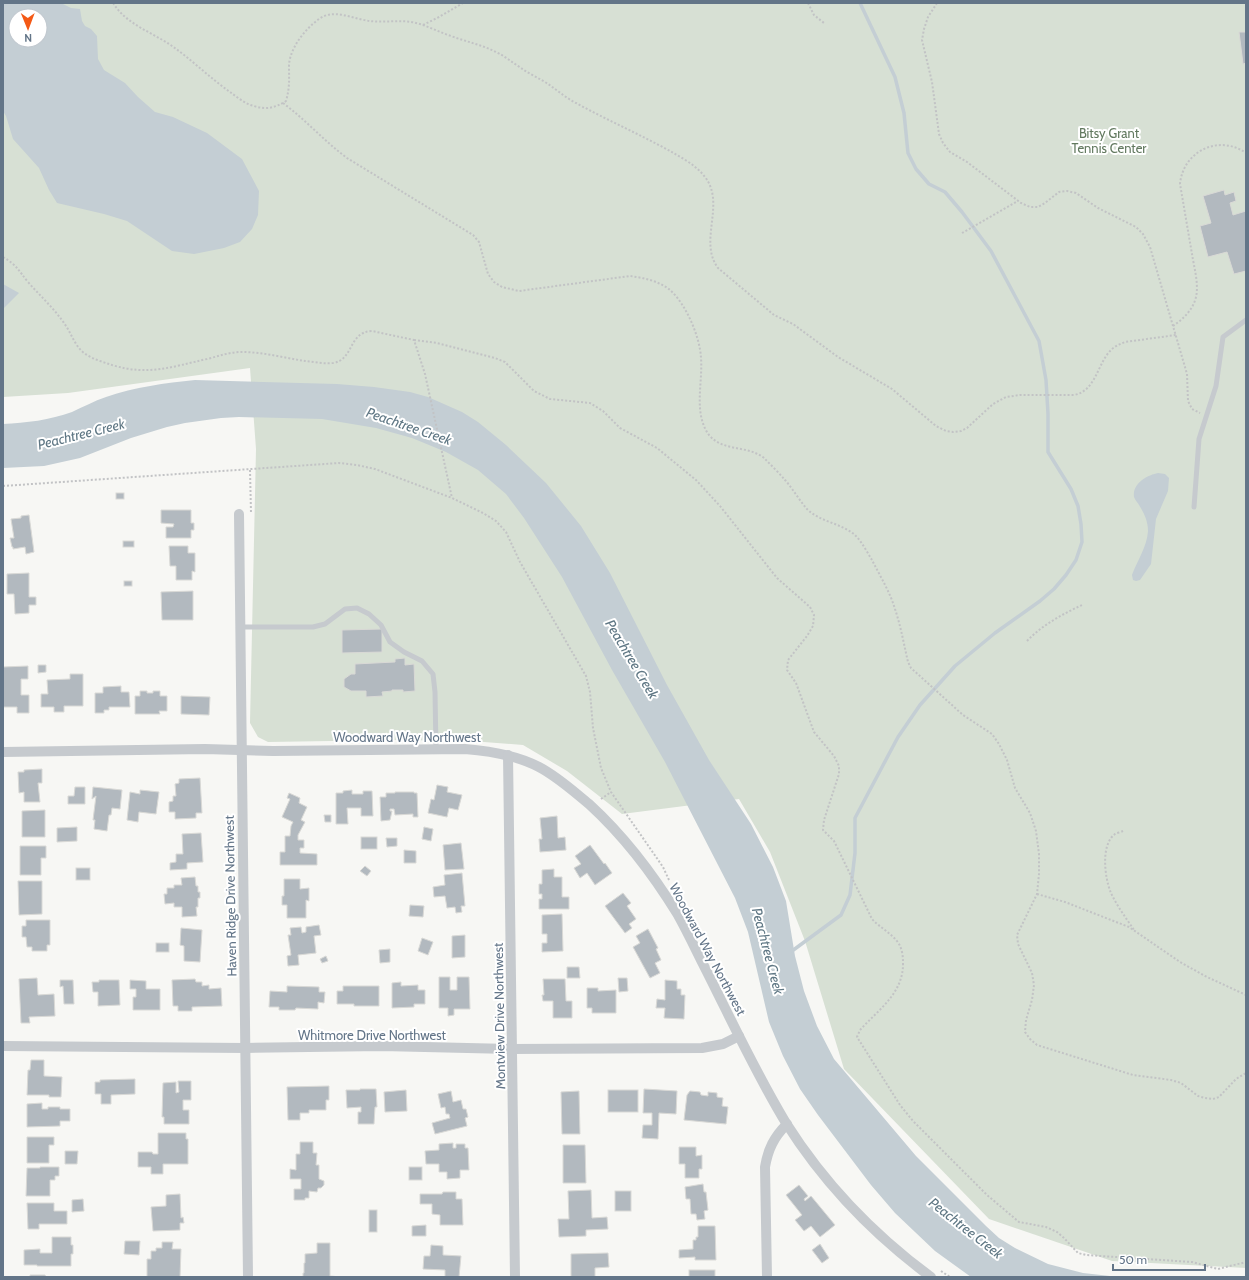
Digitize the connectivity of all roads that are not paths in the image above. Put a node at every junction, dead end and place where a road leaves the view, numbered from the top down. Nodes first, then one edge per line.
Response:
1 (1246, 320) edge
2 (1194, 507) dead end
3 (240, 514) road end
4 (240, 627) junction
5 (436, 749) junction
6 (242, 750) junction
7 (3, 752) edge
8 (508, 755) junction
9 (739, 1036) junction
10 (3, 1046) edge
11 (245, 1048) junction
12 (512, 1049) junction
13 (787, 1124) junction
14 (248, 1277) edge
15 (515, 1277) edge
16 (767, 1277) edge
17 (931, 1277) edge

1 - 2 lane
3 - 4 street, Haven Ridge Drive Northwest
4 - 5 lane
4 - 6 street, Haven Ridge Drive Northwest
5 - 6 street, Woodward Way Northwest
5 - 8 street, Woodward Way Northwest
6 - 7 street, Woodward Way Northwest
6 - 11 street, Haven Ridge Drive Northwest
8 - 9 street, Woodward Way Northwest
8 - 12 street, Montview Drive Northwest
9 - 12 street, Whitmore Drive Northwest
9 - 13 street, Woodward Way Northwest
10 - 11 street, Whitmore Drive Northwest
11 - 12 street, Whitmore Drive Northwest
11 - 14 street, Haven Ridge Drive Northwest
12 - 15 street, Montview Drive Northwest
13 - 16 street
13 - 17 street, Woodward Way Northwest

